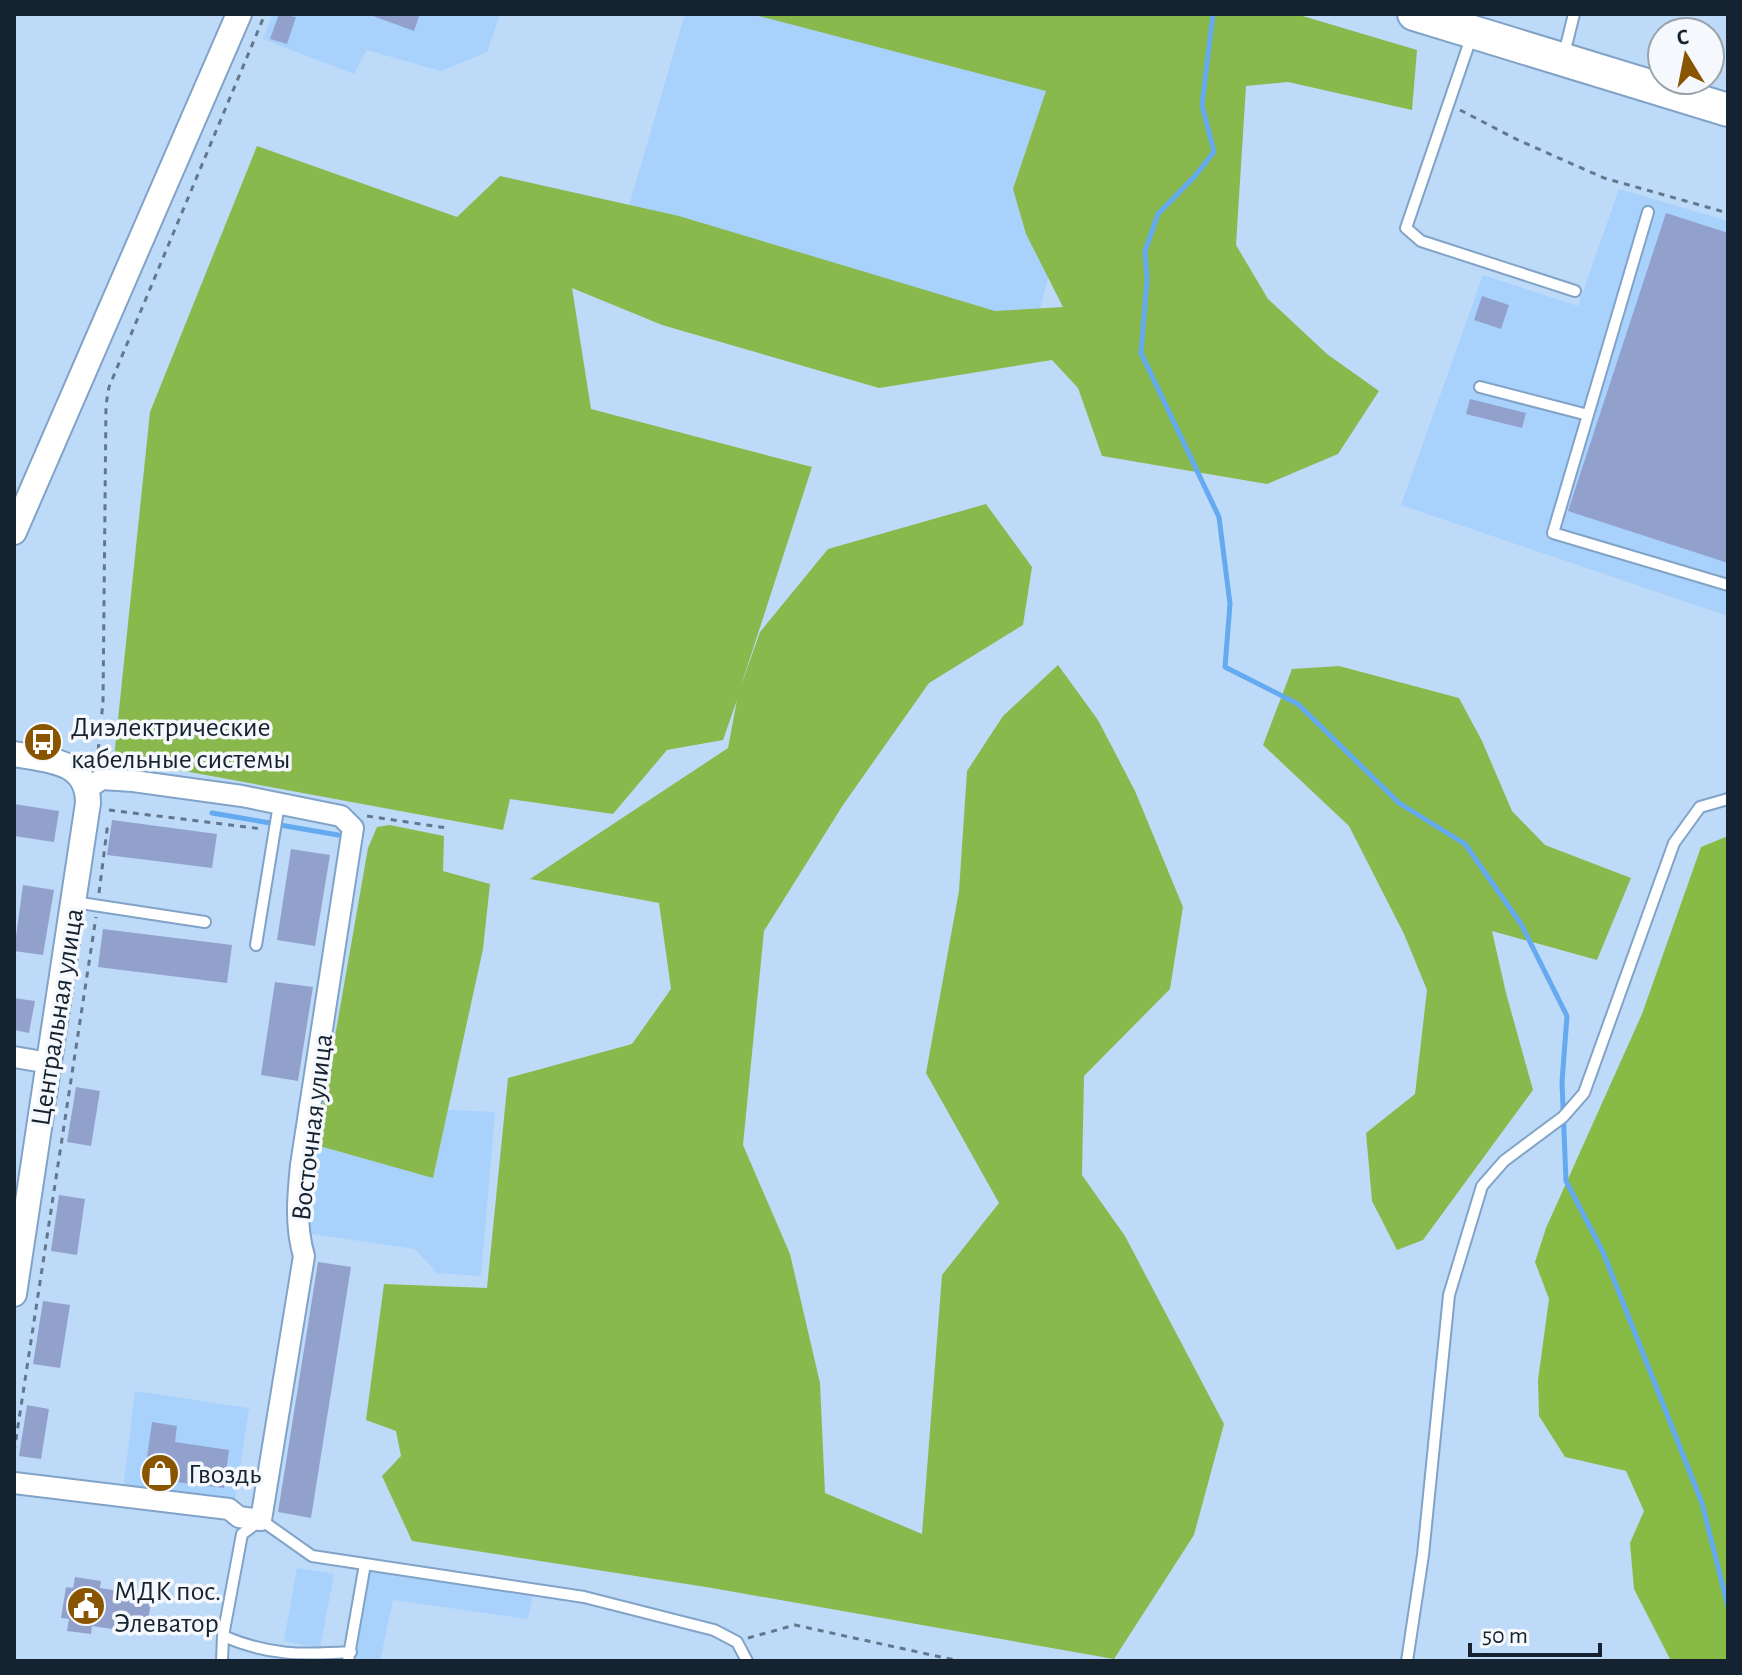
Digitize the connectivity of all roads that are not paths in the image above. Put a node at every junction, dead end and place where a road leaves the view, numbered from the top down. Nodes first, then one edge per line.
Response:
1 (239, 14) edge
2 (1414, 14) edge
3 (1574, 14) edge
4 (1473, 32) junction
5 (1562, 59) junction
6 (1728, 110) edge
7 (1648, 212) dead end
8 (1575, 291) dead end
9 (1480, 387) dead end
10 (1588, 415) junction
11 (14, 532) edge
12 (1728, 585) edge
13 (14, 754) edge
14 (88, 788) junction
15 (1728, 799) edge
16 (279, 804) junction
17 (86, 904) junction
18 (205, 922) dead end
19 (256, 945) dead end
20 (14, 1057) edge
21 (49, 1063) junction
22 (14, 1294) edge
23 (14, 1483) edge
24 (261, 1520) junction
25 (365, 1564) junction
26 (223, 1636) junction
27 (350, 1656) edge
28 (222, 1661) edge
29 (747, 1661) edge
30 (1407, 1661) edge

1 - 11 street
2 - 4 main road
3 - 5 lane
4 - 5 main road
4 - 8 lane
5 - 6 main road
7 - 10 lane
9 - 10 lane
10 - 12 lane
13 - 14 street
14 - 16 street
14 - 17 street, Центральная улица
15 - 30 lane
16 - 19 lane
16 - 24 street, Восточная улица
17 - 18 lane
17 - 21 street, Центральная улица
20 - 21 street
21 - 22 street, Центральная улица
23 - 24 street
24 - 25 lane
24 - 26 lane
25 - 27 lane
25 - 29 lane
26 - 27 lane
26 - 28 lane

